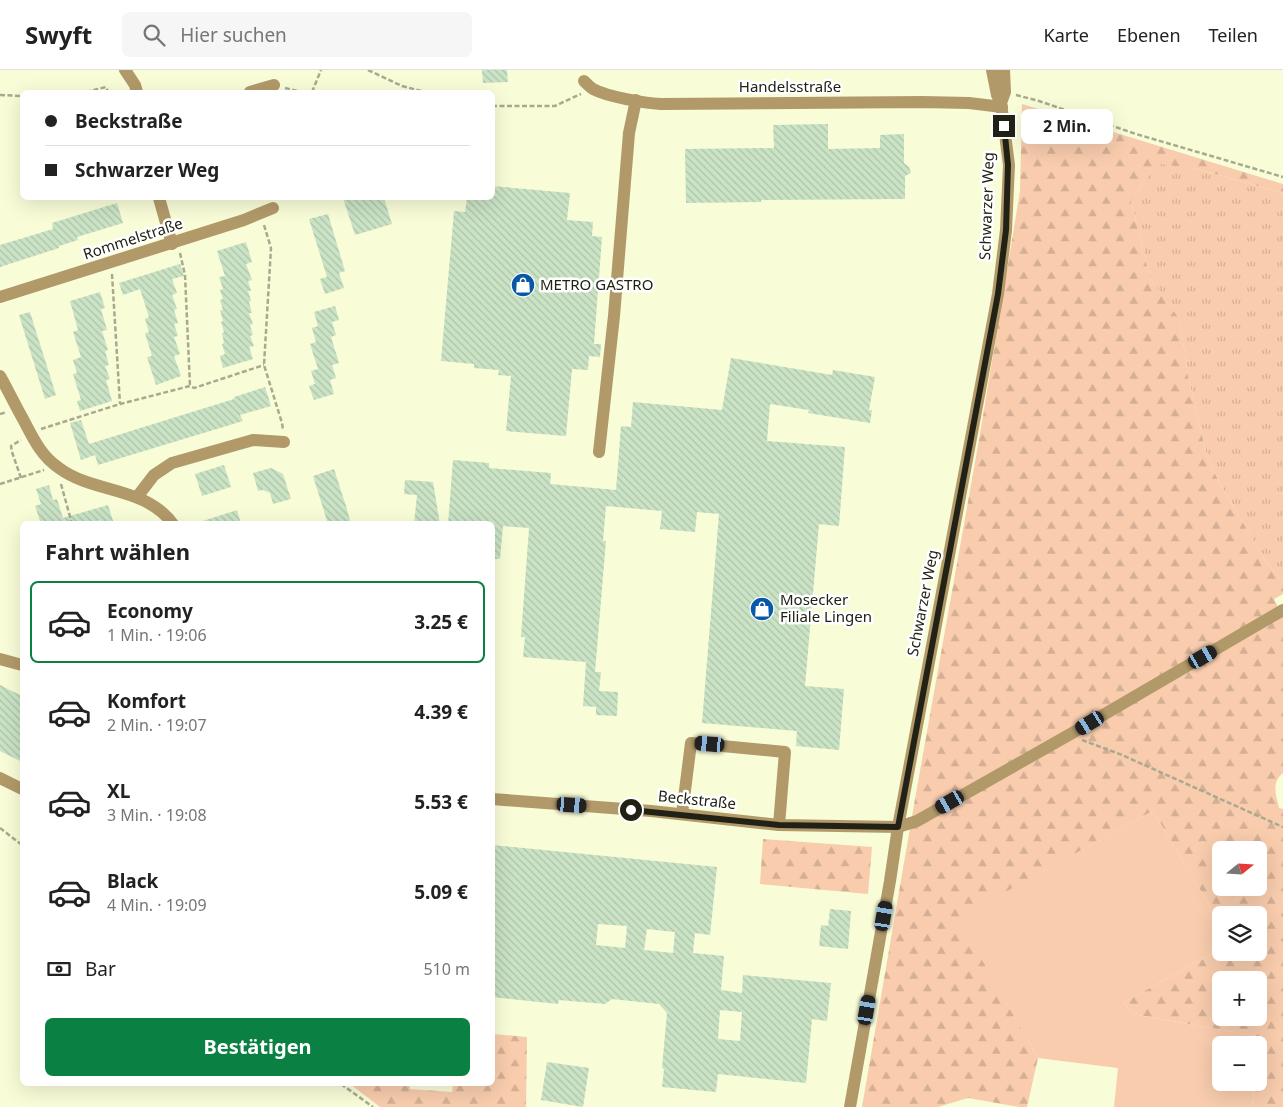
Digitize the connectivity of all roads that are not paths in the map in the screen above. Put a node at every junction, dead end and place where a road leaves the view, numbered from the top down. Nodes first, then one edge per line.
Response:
1 (125, 70) edge
2 (992, 70) edge
3 (1004, 70) edge
4 (584, 82) dead end
5 (274, 85) road end
6 (136, 90) edge
7 (257, 90) edge
8 (636, 100) junction
9 (1003, 101) junction
10 (160, 200) edge
11 (274, 208) dead end
12 (175, 243) junction
13 (0, 297) edge
14 (0, 376) edge
15 (284, 442) road end
16 (599, 452) dead end
17 (137, 497) junction
18 (172, 521) edge
19 (1283, 610) edge
20 (0, 659) edge
21 (20, 664) edge
22 (0, 778) edge
23 (20, 787) edge
24 (495, 799) edge
25 (682, 814) junction
26 (779, 825) junction
27 (898, 827) junction
28 (850, 1107) edge

1 - 6 street
2 - 9 street, Schwarzer Weg
3 - 9 street, Schwarzer Weg
4 - 8 street, Handelsstraße
5 - 7 street
8 - 9 street, Handelsstraße
8 - 16 street
9 - 27 street, Schwarzer Weg
10 - 12 street
11 - 12 street, Rommelstraße
12 - 13 street, Rommelstraße
14 - 17 street
15 - 17 street
17 - 18 street
19 - 27 street
20 - 21 street
22 - 23 street
24 - 25 street, Beckstraße
25 - 26 street, Beckstraße
25 - 26 street
26 - 27 street, Beckstraße
27 - 28 street, Schwarzer Weg

